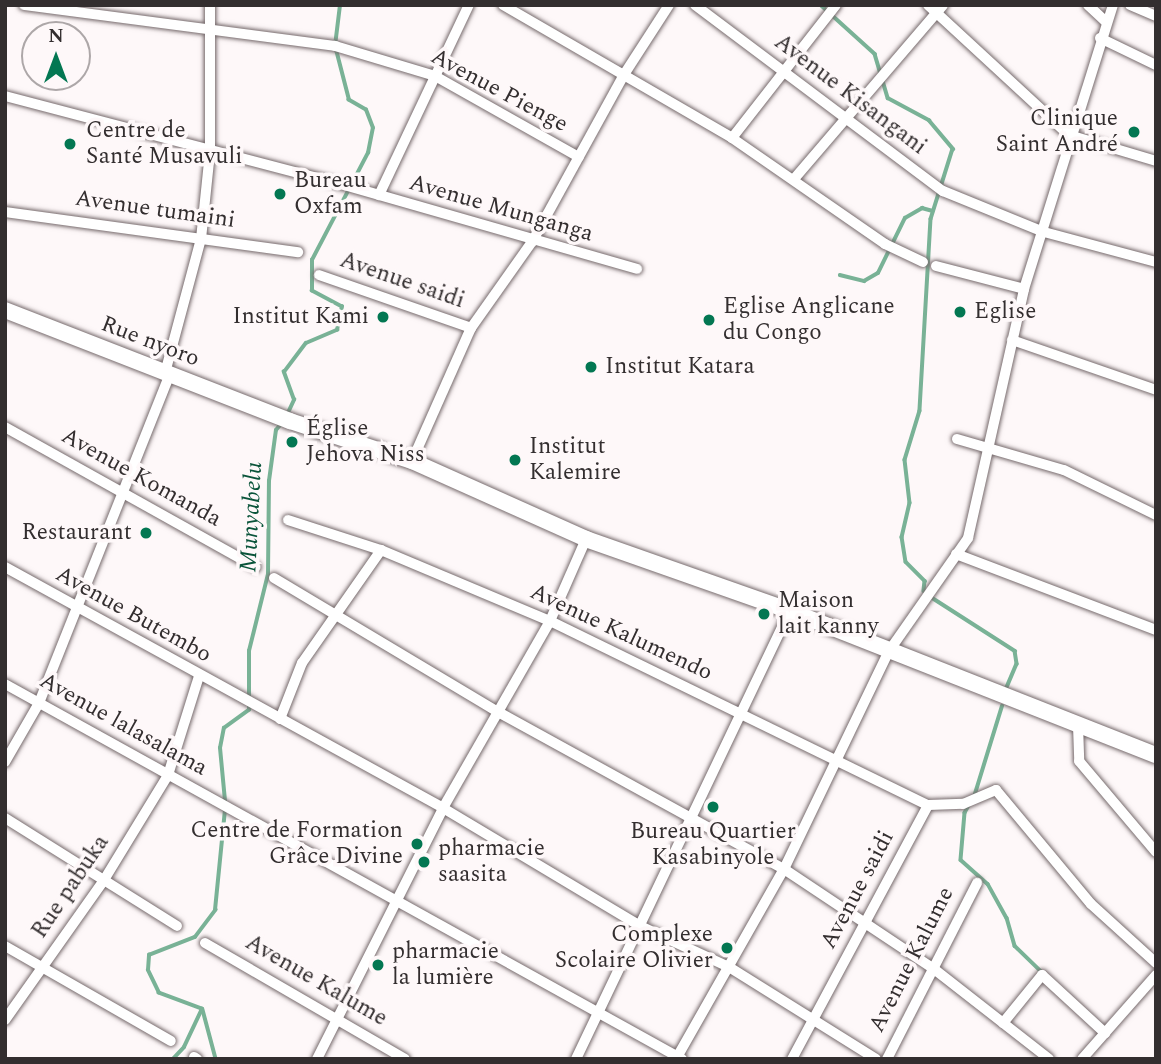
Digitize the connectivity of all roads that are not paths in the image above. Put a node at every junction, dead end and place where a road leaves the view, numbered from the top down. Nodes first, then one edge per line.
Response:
1 (24, 5) edge
2 (210, 5) edge
3 (469, 5) edge
4 (503, 5) edge
5 (669, 5) edge
6 (695, 5) edge
7 (836, 5) edge
8 (1088, 5) edge
9 (1113, 5) edge
10 (1130, 5) edge
11 (936, 8) edge
12 (1156, 16) edge
13 (1106, 22) junction
14 (209, 31) junction
15 (1100, 38) junction
16 (1156, 65) edge
17 (786, 71) junction
18 (625, 73) junction
19 (435, 76) junction
20 (5, 96) edge
21 (848, 120) junction
22 (1069, 135) junction
23 (732, 138) junction
24 (210, 152) junction
25 (579, 157) junction
26 (1156, 161) edge
27 (794, 179) junction
28 (379, 194) junction
29 (5, 212) edge
30 (1044, 232) junction
31 (201, 239) junction
32 (532, 242) junction
33 (298, 253) dead end
34 (923, 262) dead end
35 (1156, 262) edge
36 (936, 266) dead end
37 (637, 269) dead end
38 (319, 275) dead end
39 (1024, 289) junction
40 (5, 310) edge
41 (471, 328) junction
42 (1012, 340) junction
43 (168, 373) junction
44 (1156, 390) edge
45 (5, 427) edge
46 (957, 439) dead end
47 (990, 448) junction
48 (412, 461) junction
49 (124, 491) junction
50 (1156, 514) edge
51 (288, 520) dead end
52 (586, 539) junction
53 (381, 550) junction
54 (956, 554) junction
55 (5, 567) edge
56 (256, 567) dead end
57 (274, 578) dead end
58 (79, 610) junction
59 (790, 611) junction
60 (333, 613) junction
61 (550, 621) junction
62 (1156, 630) edge
63 (889, 651) junction
64 (199, 676) junction
65 (5, 684) edge
66 (39, 702) junction
67 (500, 713) junction
68 (743, 714) junction
69 (280, 719) junction
70 (1078, 725) junction
71 (1156, 755) edge
72 (839, 758) junction
73 (5, 762) edge
74 (168, 775) junction
75 (928, 805) junction
76 (443, 808) junction
77 (5, 818) edge
78 (692, 819) junction
79 (1156, 852) edge
80 (784, 869) junction
81 (104, 880) junction
82 (977, 883) dead end
83 (397, 902) junction
84 (864, 922) junction
85 (177, 926) dead end
86 (642, 927) junction
87 (205, 943) dead end
88 (5, 946) edge
89 (1156, 963) edge
90 (729, 967) junction
91 (41, 968) junction
92 (934, 969) junction
93 (1156, 975) edge
94 (597, 1012) junction
95 (814, 1017) junction
96 (338, 1018) junction
97 (5, 1020) edge
98 (1003, 1023) junction
99 (1105, 1033) junction
100 (171, 1041) dead end
101 (678, 1058) edge
102 (317, 1059) edge
103 (405, 1059) edge
104 (576, 1059) edge
105 (792, 1059) edge
106 (876, 1059) edge
107 (887, 1059) edge
108 (1049, 1059) edge
109 (1082, 1059) edge

1 - 14 street, Avenue Pienge
2 - 14 street
3 - 19 street
4 - 18 street
5 - 18 street
6 - 17 street, Avenue Kisangani
7 - 17 street
8 - 13 street
9 - 13 street
10 - 12 street
11 - 21 street
11 - 22 street
13 - 15 street
14 - 19 street, Avenue Pienge
14 - 24 street
15 - 16 street
15 - 22 street
17 - 21 street, Avenue Kisangani
17 - 23 street
18 - 23 street
18 - 25 street
19 - 25 street, Avenue Pienge
19 - 28 street
20 - 24 street
21 - 27 street
21 - 30 street, Avenue Kisangani
22 - 26 street
22 - 30 street
23 - 27 street
24 - 28 street, Avenue Munganga
24 - 31 street
25 - 32 street
27 - 34 street
28 - 32 street, Avenue Munganga
29 - 31 street, Avenue tumaini
30 - 35 street, Avenue Kisangani
30 - 39 street
31 - 33 street, Avenue tumaini
31 - 43 street
32 - 37 street, Avenue Munganga
32 - 41 street
36 - 39 street
38 - 41 street, Avenue saidi
39 - 42 street
40 - 43 street, Rue nyoro
41 - 48 street
42 - 44 street
42 - 47 street
43 - 48 street, Rue nyoro
43 - 49 street
45 - 49 street, Avenue Komanda
46 - 47 street
47 - 50 street
47 - 54 street
48 - 52 street
49 - 56 street, Avenue Komanda
49 - 58 street
51 - 53 street, Avenue Kalumendo
52 - 59 street
52 - 61 street
53 - 60 street
53 - 61 street, Avenue Kalumendo
54 - 62 street
54 - 63 street
55 - 58 street, Avenue Butembo
57 - 60 street
58 - 64 street, Avenue Butembo
58 - 66 street
59 - 63 street
59 - 68 street
60 - 67 street
60 - 69 street
61 - 67 street
61 - 68 street, Avenue Kalumendo
63 - 70 street
63 - 72 street
64 - 69 street, Avenue Butembo
64 - 74 street, Rue pabuka
65 - 66 street, Avenue lalasalama
66 - 73 street
66 - 74 street, Avenue lalasalama
67 - 76 street
67 - 78 street
68 - 72 street, Avenue Kalumendo
68 - 78 street
69 - 76 street, Avenue Butembo
70 - 71 street
70 - 79 street
72 - 75 street, Avenue Kalumendo
72 - 80 street
74 - 81 street, Rue pabuka
74 - 83 street, Avenue lalasalama
75 - 84 street, Avenue saidi
75 - 89 street
76 - 83 street
76 - 86 street, Avenue Butembo
77 - 81 street
78 - 80 street
78 - 86 street
80 - 84 street
80 - 90 street
81 - 85 street
81 - 91 street, Rue pabuka
82 - 92 street, Avenue Kalume
83 - 94 street
83 - 96 street
84 - 92 street
84 - 95 street, Avenue saidi
86 - 90 street, Avenue Butembo
86 - 94 street
87 - 96 street, Avenue Kalume
88 - 91 street
90 - 95 street, Avenue Butembo
90 - 101 street
91 - 97 street, Rue pabuka
91 - 100 street
92 - 98 street
92 - 107 street, Avenue Kalume
93 - 99 street
94 - 101 street
94 - 104 street
95 - 105 street, Avenue saidi
95 - 106 street, Avenue Butembo
96 - 102 street
96 - 103 street, Avenue Kalume
98 - 99 street
98 - 108 street
99 - 109 street

